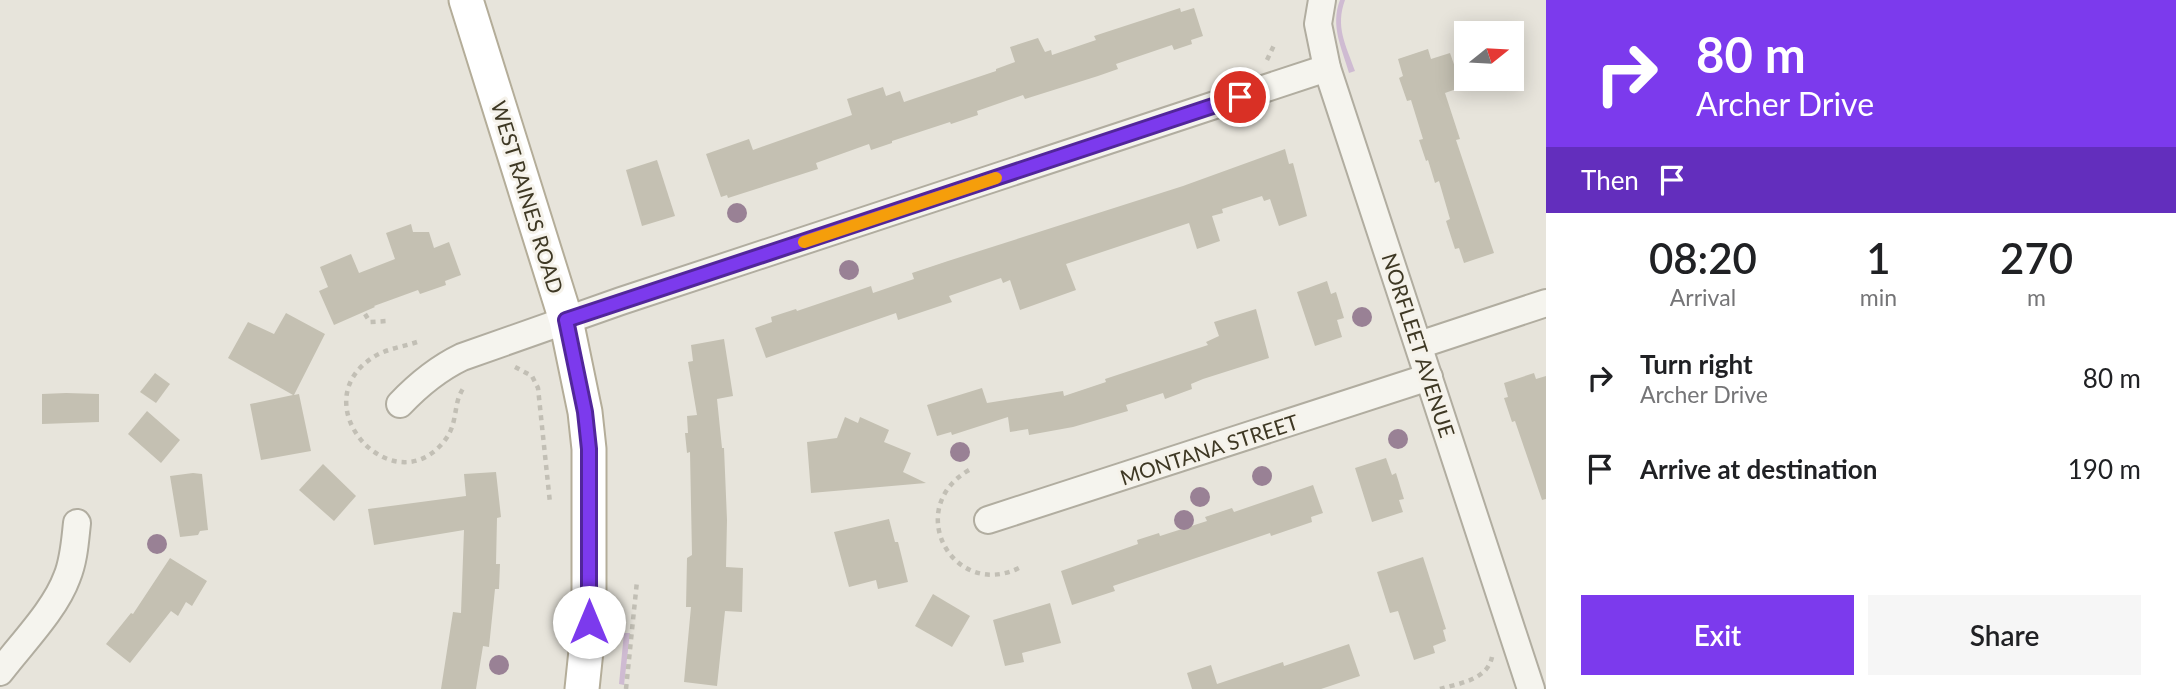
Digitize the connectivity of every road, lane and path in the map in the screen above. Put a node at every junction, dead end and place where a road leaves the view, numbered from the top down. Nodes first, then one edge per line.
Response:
1 (466, 0) edge
2 (1322, 0) edge
3 (1327, 68) junction
4 (1546, 303) edge
5 (365, 314) dead end
6 (566, 320) junction
7 (387, 321) dead end
8 (417, 342) dead end
9 (1419, 345) junction
10 (506, 368) dead end
11 (1429, 377) junction
12 (468, 383) dead end
13 (400, 404) dead end
14 (969, 470) dead end
15 (550, 503) dead end
16 (988, 520) dead end
17 (77, 523) dead end
18 (1021, 567) dead end
19 (637, 581) dead end
20 (1492, 654) dead end
21 (0, 671) edge
22 (1531, 684) edge
23 (582, 689) edge
24 (626, 689) edge
25 (1440, 689) edge

1 - 6 main road, WEST RAINES ROAD
2 - 3 street, NORFLEET AVENUE
3 - 6 street
3 - 9 street, NORFLEET AVENUE
4 - 9 street
5 - 7 path
6 - 13 street
6 - 23 main road, WEST RAINES ROAD
8 - 12 path
9 - 11 street, NORFLEET AVENUE
10 - 15 path
11 - 16 street, MONTANA STREET
11 - 22 street, NORFLEET AVENUE
14 - 18 path
17 - 21 street
19 - 24 path
20 - 25 path

